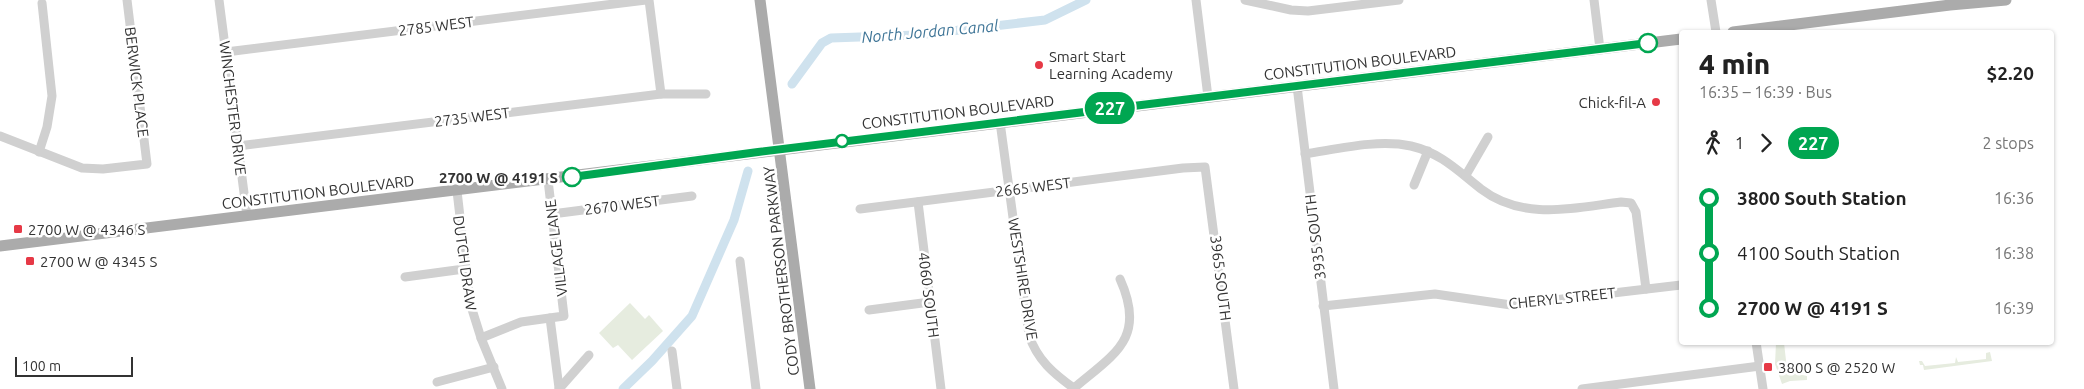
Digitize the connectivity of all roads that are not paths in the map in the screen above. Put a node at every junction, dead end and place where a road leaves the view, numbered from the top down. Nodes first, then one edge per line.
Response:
1 (127, 0) edge
2 (219, 0) edge
3 (648, 0) edge
4 (760, 0) edge
5 (1196, 0) edge
6 (1245, 0) edge
7 (1399, 0) edge
8 (1594, 0) edge
9 (1712, 0) edge
10 (2006, 0) edge
11 (42, 3) dead end
12 (1716, 30) edge
13 (1749, 30) edge
14 (1679, 39) edge
15 (1600, 49) junction
16 (226, 52) junction
17 (1297, 86) junction
18 (661, 94) junction
19 (706, 94) dead end
20 (1208, 96) junction
21 (1000, 122) junction
22 (0, 136) edge
23 (1488, 137) dead end
24 (238, 146) junction
25 (781, 149) junction
26 (1428, 151) junction
27 (39, 152) junction
28 (1305, 154) junction
29 (1205, 167) joint
30 (1466, 176) junction
31 (548, 180) junction
32 (1414, 185) dead end
33 (1010, 190) junction
34 (457, 191) junction
35 (692, 196) dead end
36 (918, 202) junction
37 (860, 209) dead end
38 (552, 214) junction
39 (247, 216) junction
40 (0, 246) edge
41 (740, 260) dead end
42 (464, 269) junction
43 (405, 277) dead end
44 (1120, 279) dead end
45 (1679, 285) edge
46 (1646, 289) junction
47 (930, 302) junction
48 (1323, 306) junction
49 (869, 310) dead end
50 (550, 318) junction
51 (480, 338) junction
52 (1756, 345) edge
53 (672, 351) dead end
54 (589, 355) dead end
55 (1760, 366) junction
56 (494, 367) junction
57 (437, 382) dead end
58 (502, 389) edge
59 (559, 389) edge
60 (677, 389) edge
61 (756, 389) edge
62 (810, 389) edge
63 (941, 389) edge
64 (1074, 389) edge
65 (1234, 389) edge
66 (1334, 389) edge
67 (1582, 389) edge
68 (1762, 389) edge

1 - 27 street, BERWICK PLACE
2 - 16 street, WINCHESTER DRIVE
3 - 16 street, 2785 WEST
3 - 18 street
4 - 25 main road, CODY BROTHERSON PARKWAY
5 - 20 street
6 - 7 street
8 - 15 street
9 - 12 street
10 - 13 main road
11 - 27 street
14 - 15 main road, CONSTITUTION BOULEVARD
15 - 17 main road, CONSTITUTION BOULEVARD
16 - 24 street, WINCHESTER DRIVE
17 - 20 main road, CONSTITUTION BOULEVARD
17 - 28 street, 3935 SOUTH
18 - 19 street, 2735 WEST
18 - 24 street, 2735 WEST
20 - 21 main road, CONSTITUTION BOULEVARD
21 - 25 main road, CONSTITUTION BOULEVARD
21 - 33 street, WESTSHIRE DRIVE
22 - 27 street
23 - 30 street
24 - 39 street, WINCHESTER DRIVE
25 - 31 main road, CONSTITUTION BOULEVARD
25 - 62 main road, CODY BROTHERSON PARKWAY
26 - 28 street
26 - 30 street
26 - 32 street
28 - 48 street, 3935 SOUTH
29 - 33 street, 2665 WEST
29 - 65 street, 3965 SOUTH
30 - 46 street
31 - 34 main road, CONSTITUTION BOULEVARD
31 - 38 street, VILLAGE LANE
33 - 36 street, 2665 WEST
33 - 64 street, WESTSHIRE DRIVE
34 - 39 main road, CONSTITUTION BOULEVARD
34 - 42 street, DUTCH DRAW
35 - 38 street, 2670 WEST
36 - 37 street, 2665 WEST
36 - 47 street, 4060 SOUTH
38 - 50 street, VILLAGE LANE
39 - 40 main road, CONSTITUTION BOULEVARD
41 - 61 street
42 - 43 street
42 - 51 street, DUTCH DRAW
44 - 64 street
45 - 46 street, CHERYL STREET
46 - 48 street, CHERYL STREET
47 - 49 street
47 - 63 street, 4060 SOUTH
48 - 66 street, 3935 SOUTH
50 - 51 street
50 - 59 street, VILLAGE LANE
51 - 56 street, DUTCH DRAW
52 - 55 street
53 - 60 street
54 - 59 street, VILLAGE LANE
55 - 67 street
55 - 68 street
56 - 57 street
56 - 58 street, DUTCH DRAW

